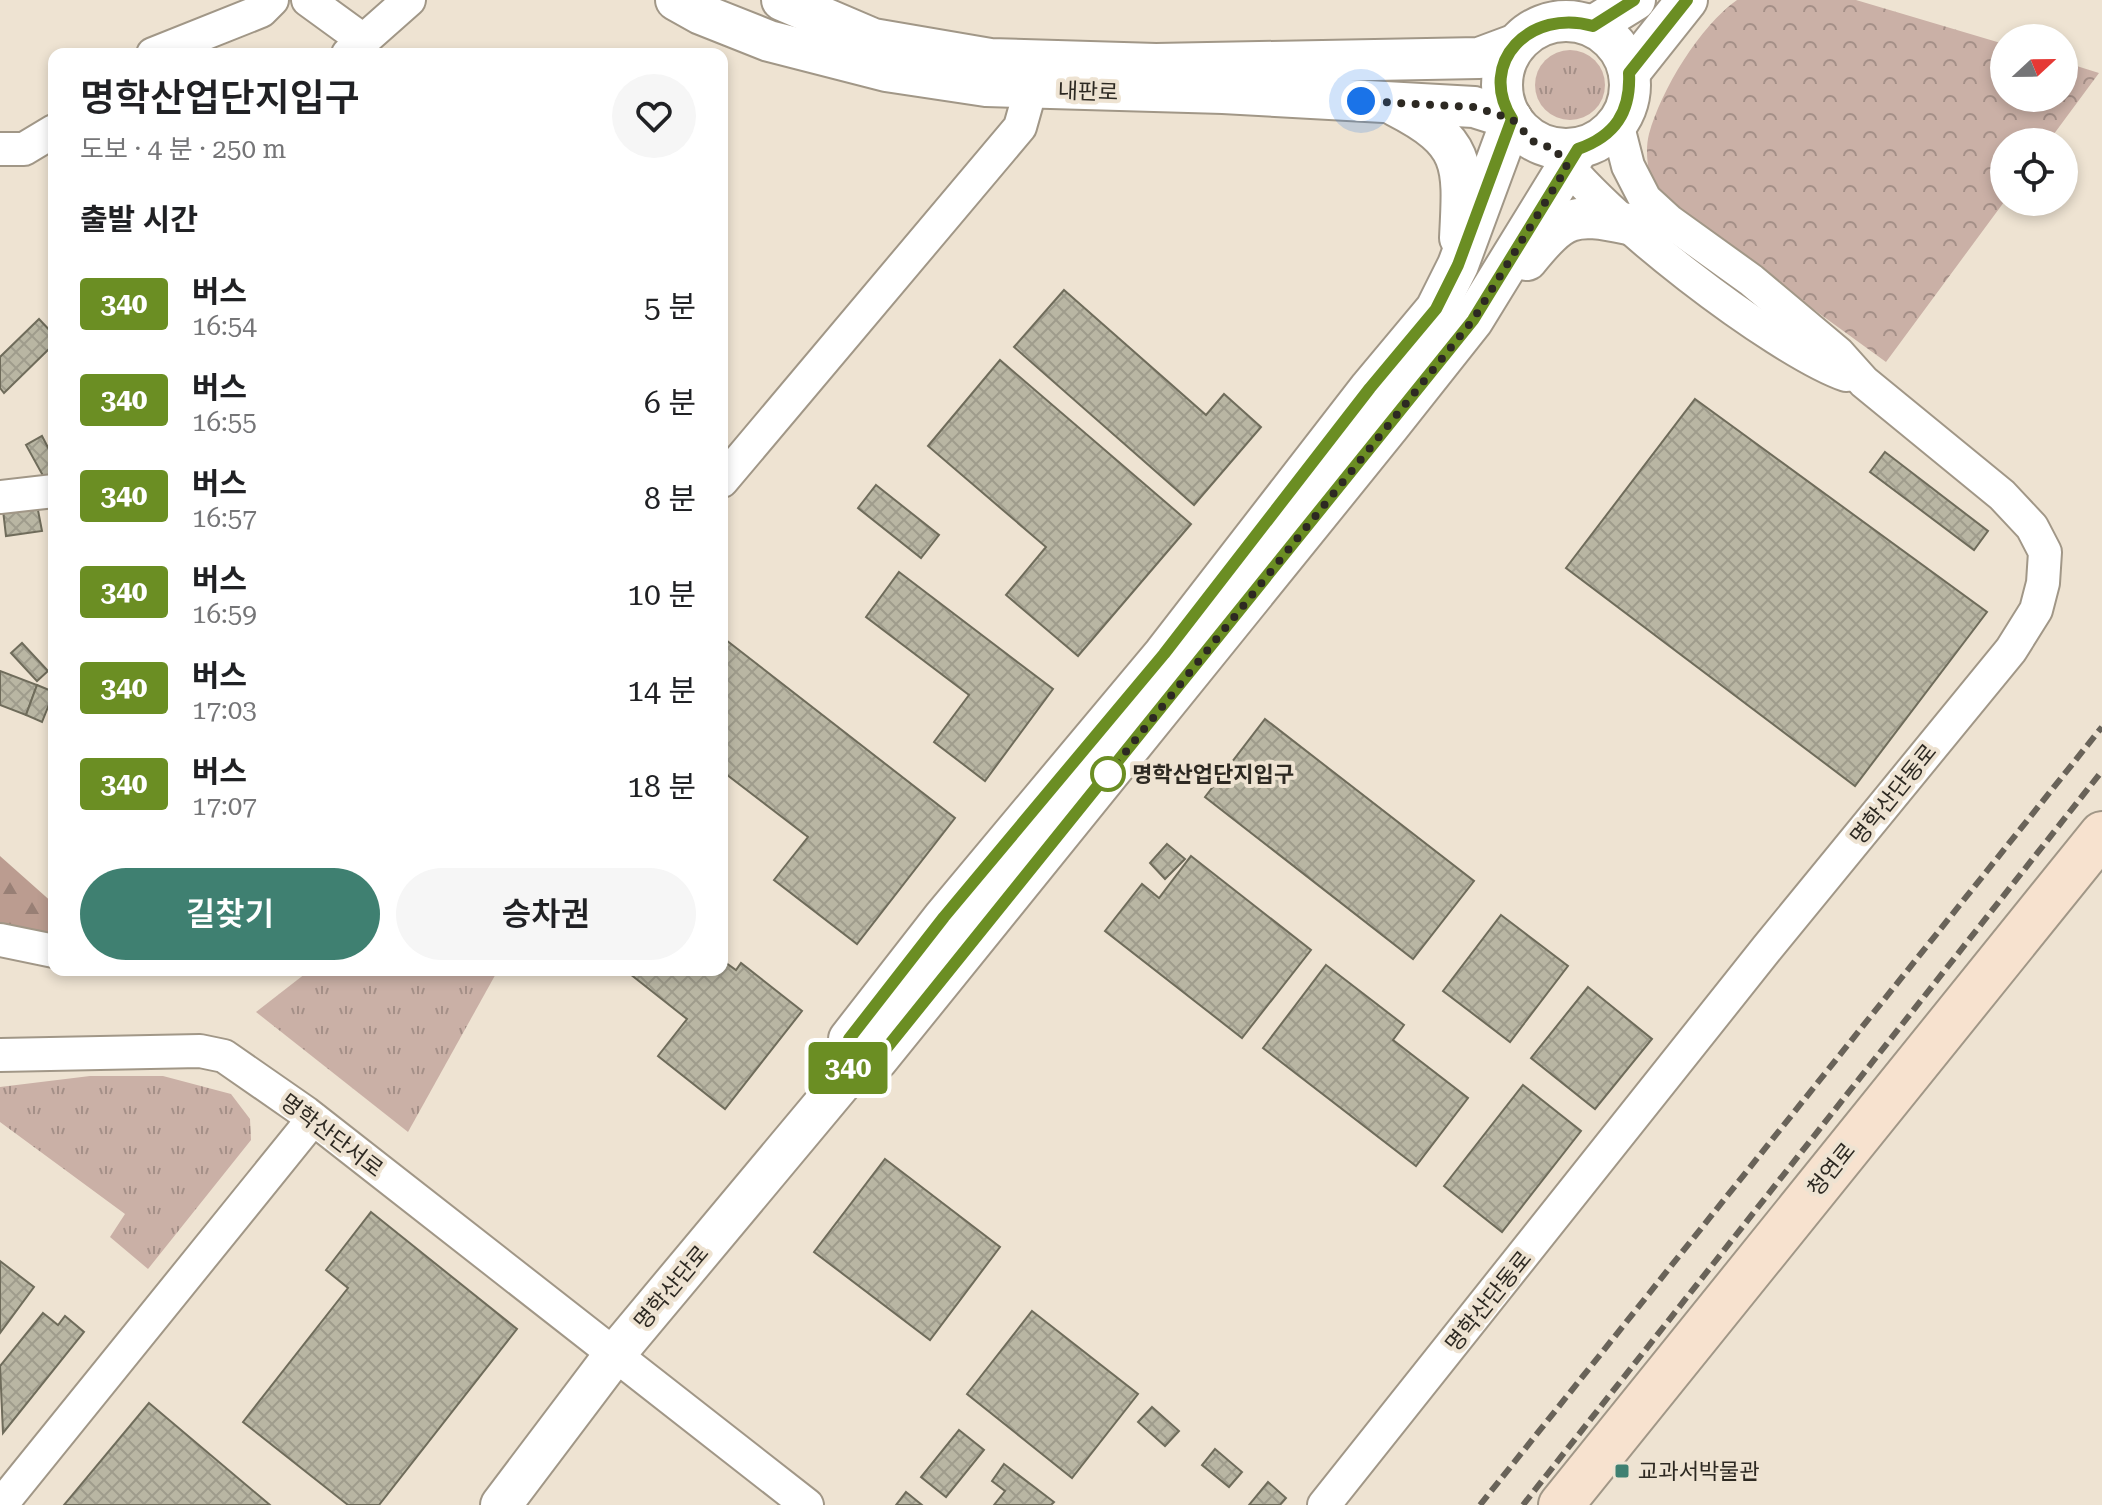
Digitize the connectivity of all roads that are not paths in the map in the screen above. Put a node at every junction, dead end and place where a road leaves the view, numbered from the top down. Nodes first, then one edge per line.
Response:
1 (272, 0) edge
2 (308, 0) edge
3 (409, 0) edge
4 (676, 0) edge
5 (782, 0) edge
6 (1635, 0) edge
7 (1687, 0) edge
8 (1527, 25) edge
9 (1593, 26) junction
10 (356, 47) edge
11 (168, 48) edge
12 (1629, 73) junction
13 (1031, 88) junction
14 (1389, 102) junction
15 (1512, 119) junction
16 (1617, 123) junction
17 (48, 135) edge
18 (0, 149) edge
19 (1567, 155) junction
20 (1628, 224) junction
21 (1458, 265) junction
22 (1476, 315) junction
23 (1864, 382) junction
24 (728, 474) edge
25 (48, 492) edge
26 (0, 497) edge
27 (2102, 834) edge
28 (0, 940) edge
29 (48, 950) edge
30 (0, 1055) edge
31 (848, 1075) junction
32 (313, 1119) junction
33 (615, 1354) junction
34 (1, 1505) edge
35 (501, 1505) edge
36 (807, 1505) edge
37 (1324, 1505) edge
38 (1561, 1505) edge

1 - 11 street
2 - 10 street
3 - 10 street
4 - 13 street, 내판로
5 - 8 street, 내판로
6 - 9 street
7 - 12 street
8 - 9 street
8 - 15 street
9 - 12 street
12 - 16 street
13 - 14 street, 내판로
13 - 24 street
14 - 15 street, 내판로
14 - 21 street
15 - 19 street
15 - 21 street
16 - 19 street
16 - 23 street, 명학산단동로
17 - 18 street
19 - 20 street
19 - 22 street, 명학산단로
20 - 22 street
20 - 23 street
21 - 31 street
22 - 31 street, 명학산단로
23 - 37 street, 명학산단동로
25 - 26 street
27 - 38 main road, 청연로
28 - 29 street
30 - 32 street, 명학산단서로
31 - 33 street, 명학산단로
32 - 33 street, 명학산단서로
32 - 34 street
33 - 35 street, 명학산단로
33 - 36 street, 명학산단서로

